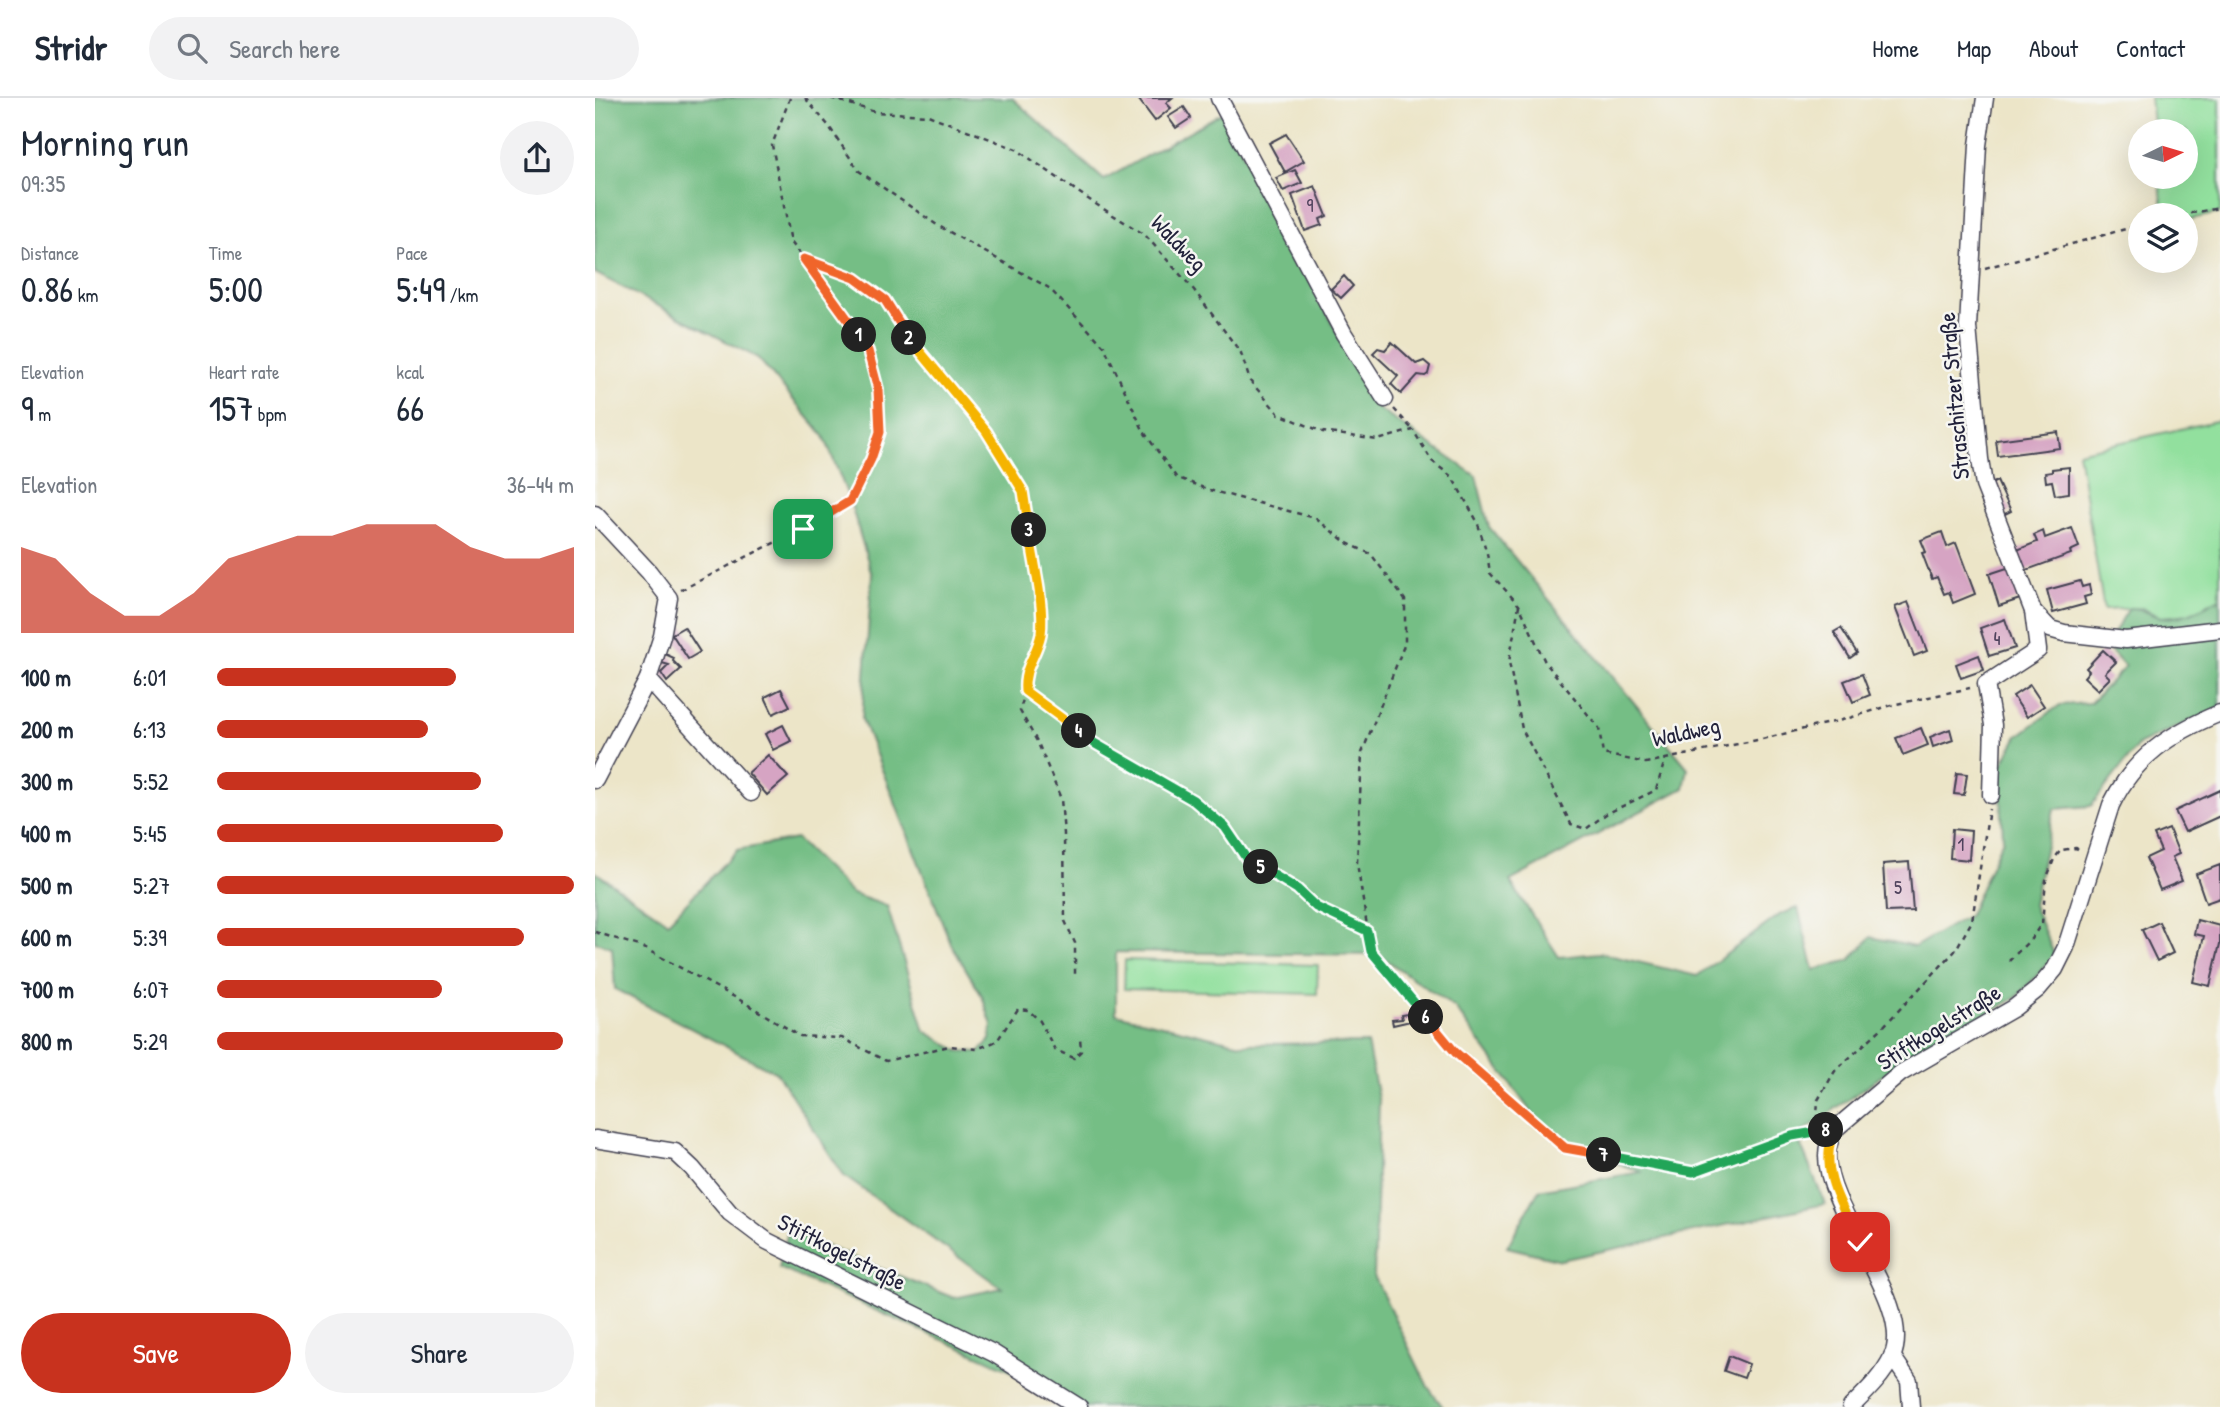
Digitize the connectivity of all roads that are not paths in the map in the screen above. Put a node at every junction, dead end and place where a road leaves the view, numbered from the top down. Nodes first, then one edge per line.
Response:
1 (1219, 98) edge
2 (1985, 98) edge
3 (1385, 399) road end
4 (595, 514) edge
5 (2033, 611) junction
6 (2220, 629) edge
7 (2064, 633) junction
8 (2038, 650) junction
9 (648, 679) junction
10 (2220, 712) edge
11 (595, 780) edge
12 (751, 793) dead end
13 (1991, 795) road end
14 (595, 1139) edge
15 (1892, 1356) junction
16 (1079, 1407) edge
17 (1851, 1407) edge
18 (1911, 1407) edge

1 - 3 street
2 - 5 street, Straschitzer Straße
4 - 9 street
5 - 7 street
5 - 8 street, Straschitzer Straße
6 - 7 street
7 - 8 street
8 - 13 street
9 - 11 street
9 - 12 street
10 - 15 street, Stiftkogelstraße
14 - 16 street, Stiftkogelstraße
15 - 17 street
15 - 18 street

